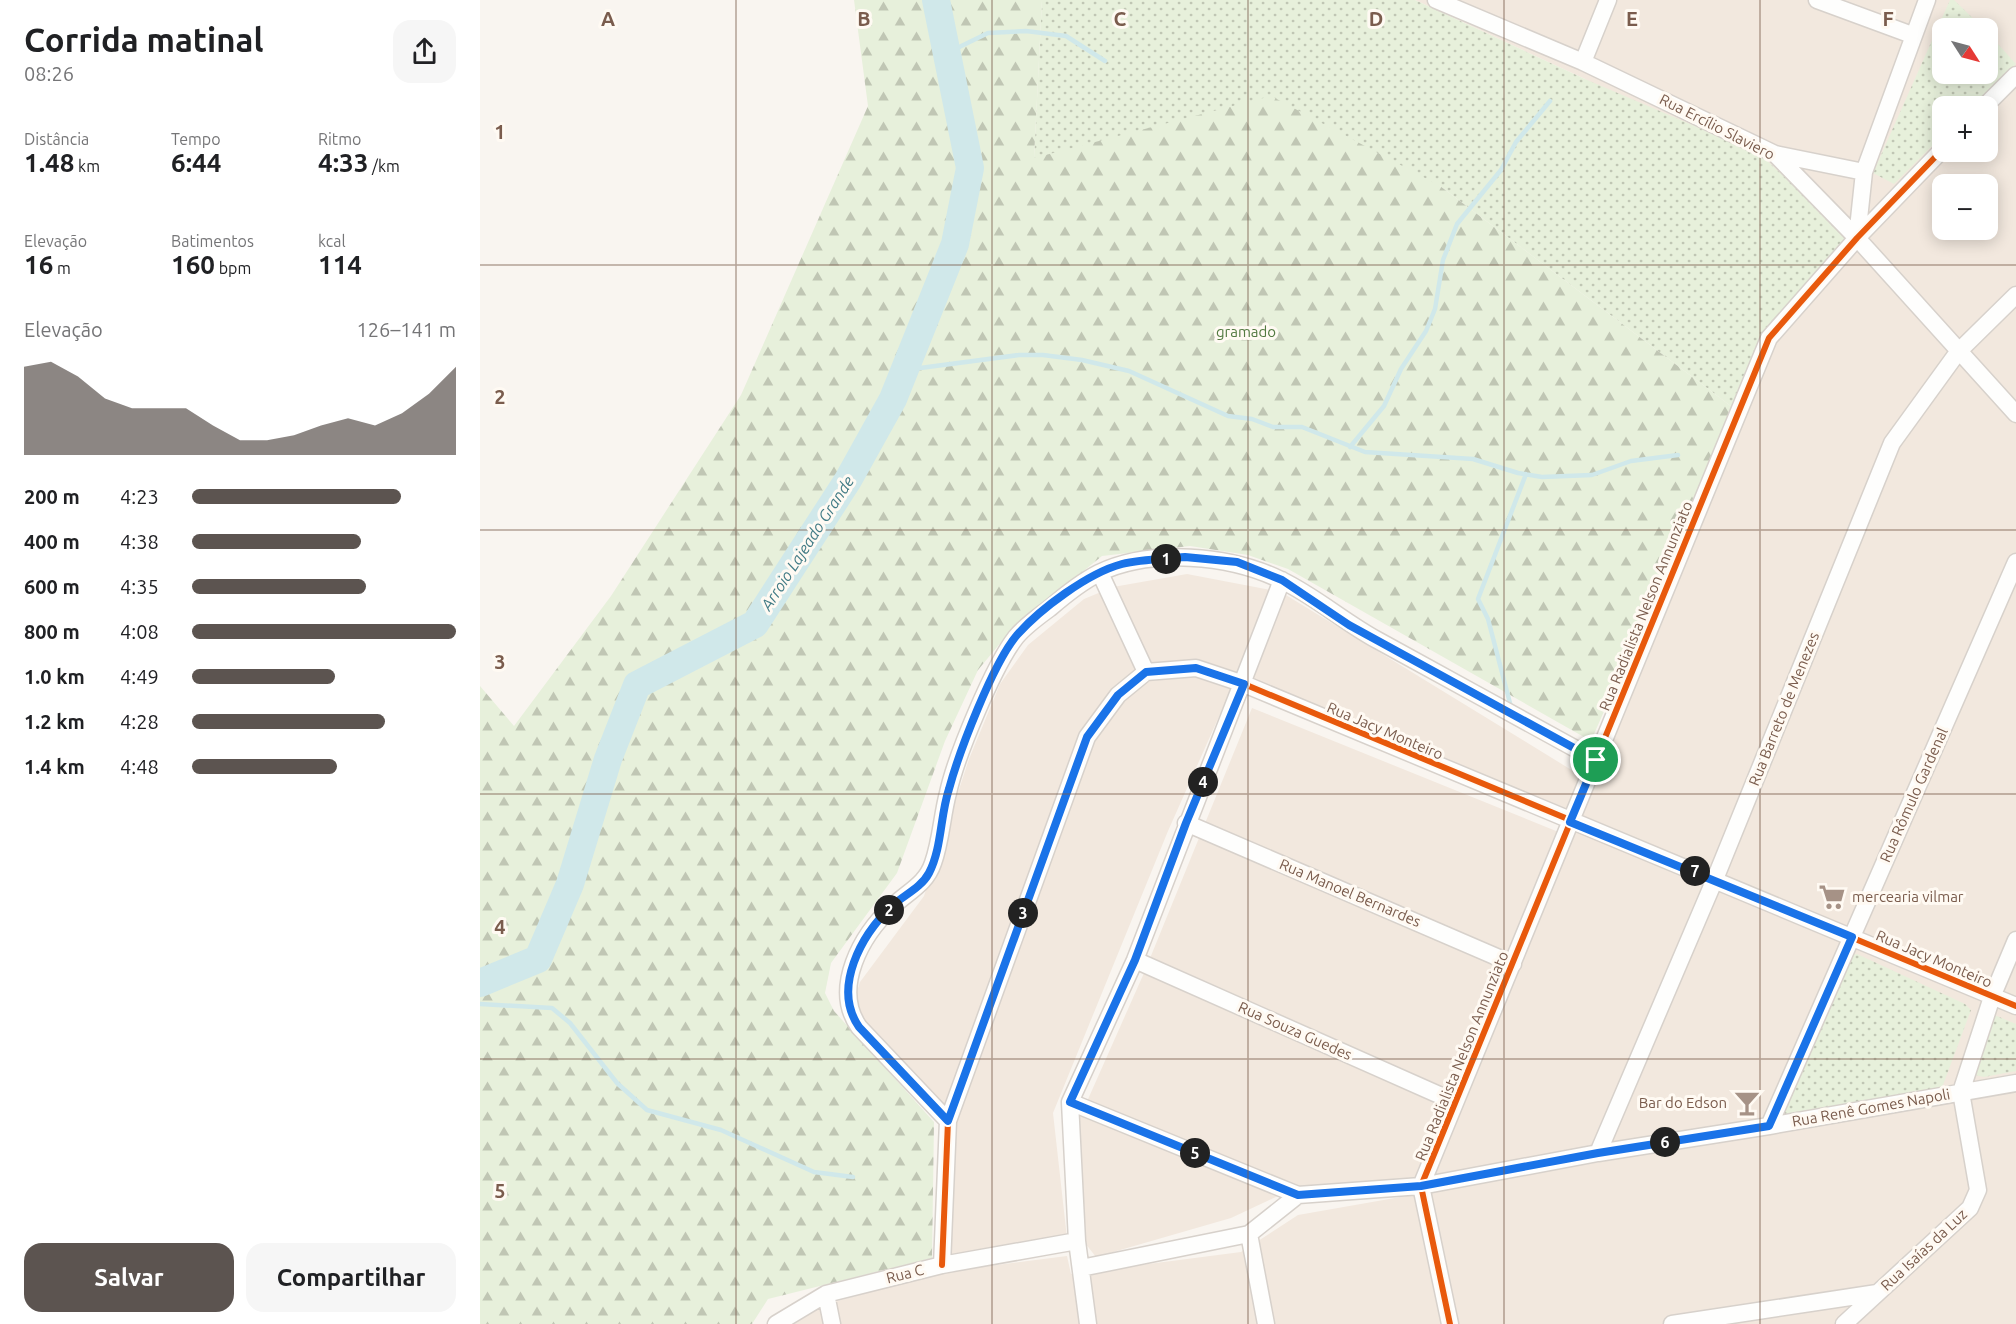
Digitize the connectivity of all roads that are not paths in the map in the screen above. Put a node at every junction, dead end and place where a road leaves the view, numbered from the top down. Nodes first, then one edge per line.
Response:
1 (1436, 0) edge
2 (1608, 0) edge
3 (1817, 0) edge
4 (1927, 0) edge
5 (1912, 35) junction
6 (1583, 62) junction
7 (2016, 75) edge
8 (1995, 96) edge
9 (1775, 154) junction
10 (1932, 160) edge
11 (1864, 172) junction
12 (1857, 238) junction
13 (2016, 295) edge
14 (1958, 352) junction
15 (2016, 414) edge
16 (2016, 562) edge
17 (1100, 573) junction
18 (1282, 580) junction
19 (1146, 672) junction
20 (1244, 684) junction
21 (1596, 760) junction
22 (1570, 822) junction
23 (1186, 823) junction
24 (1715, 879) junction
25 (1852, 937) junction
26 (2016, 940) edge
27 (1135, 960) junction
28 (1513, 964) junction
29 (1992, 997) junction
30 (2016, 1006) edge
31 (2016, 1083) edge
32 (1961, 1092) junction
33 (1070, 1102) junction
34 (1455, 1102) junction
35 (948, 1121) junction
36 (1769, 1126) junction
37 (1598, 1153) junction
38 (1421, 1186) junction
39 (1298, 1195) junction
40 (1249, 1234) junction
41 (1077, 1241) junction
42 (942, 1265) junction
43 (1081, 1268) junction
44 (1877, 1293) junction
45 (826, 1294) junction
46 (776, 1324) edge
47 (832, 1324) edge
48 (1088, 1324) edge
49 (1266, 1324) edge
50 (1450, 1324) edge
51 (1672, 1324) edge
52 (1844, 1324) edge

1 - 6 street, Rua Ercílio Slaviero
2 - 6 street
3 - 5 street
4 - 5 street
5 - 11 street
6 - 9 street, Rua Ercílio Slaviero
7 - 8 street
9 - 11 street
9 - 12 street, Rua Ercílio Slaviero
10 - 12 street, Rua Radialista Nelson Annunziato
11 - 12 street
12 - 14 street, Rua Ercílio Slaviero
12 - 21 street, Rua Radialista Nelson Annunziato
13 - 14 street, Rua Barreto de Menezes
14 - 15 street, Rua Ercílio Slaviero
14 - 24 street, Rua Barreto de Menezes
16 - 25 street, Rua Rômulo Gardenal
17 - 18 street
17 - 19 street
17 - 35 street
18 - 20 street
18 - 21 street
19 - 20 street, Rua Jacy Monteiro
19 - 35 street
20 - 22 street, Rua Jacy Monteiro
20 - 23 street
21 - 22 street, Rua Radialista Nelson Annunziato
22 - 24 street, Rua Jacy Monteiro
22 - 28 street, Rua Radialista Nelson Annunziato
23 - 27 street
23 - 28 street, Rua Manoel Bernardes
24 - 25 street, Rua Jacy Monteiro
24 - 37 street, Rua Barreto de Menezes
25 - 29 street, Rua Jacy Monteiro
25 - 36 street, Rua Rômulo Gardenal
26 - 29 street
27 - 33 street
27 - 34 street, Rua Souza Guedes
28 - 34 street, Rua Radialista Nelson Annunziato
29 - 30 street, Rua Jacy Monteiro
29 - 32 street
31 - 32 street, Rua Renê Gomes Napoli
32 - 36 street, Rua Renê Gomes Napoli
32 - 44 street, Rua Isaías da Luz
33 - 39 street, Rua Renê Gomes Napoli
33 - 41 street
34 - 38 street, Rua Radialista Nelson Annunziato
35 - 42 street
36 - 37 street, Rua Renê Gomes Napoli
37 - 38 street, Rua Renê Gomes Napoli
38 - 39 street, Rua Renê Gomes Napoli
38 - 50 street
39 - 40 street
40 - 43 street
40 - 49 street
41 - 42 street, Rua C
41 - 43 street
42 - 45 street, Rua C
43 - 48 street
44 - 51 street
44 - 52 street, Rua Isaías da Luz
45 - 46 street, Rua C
45 - 47 street

